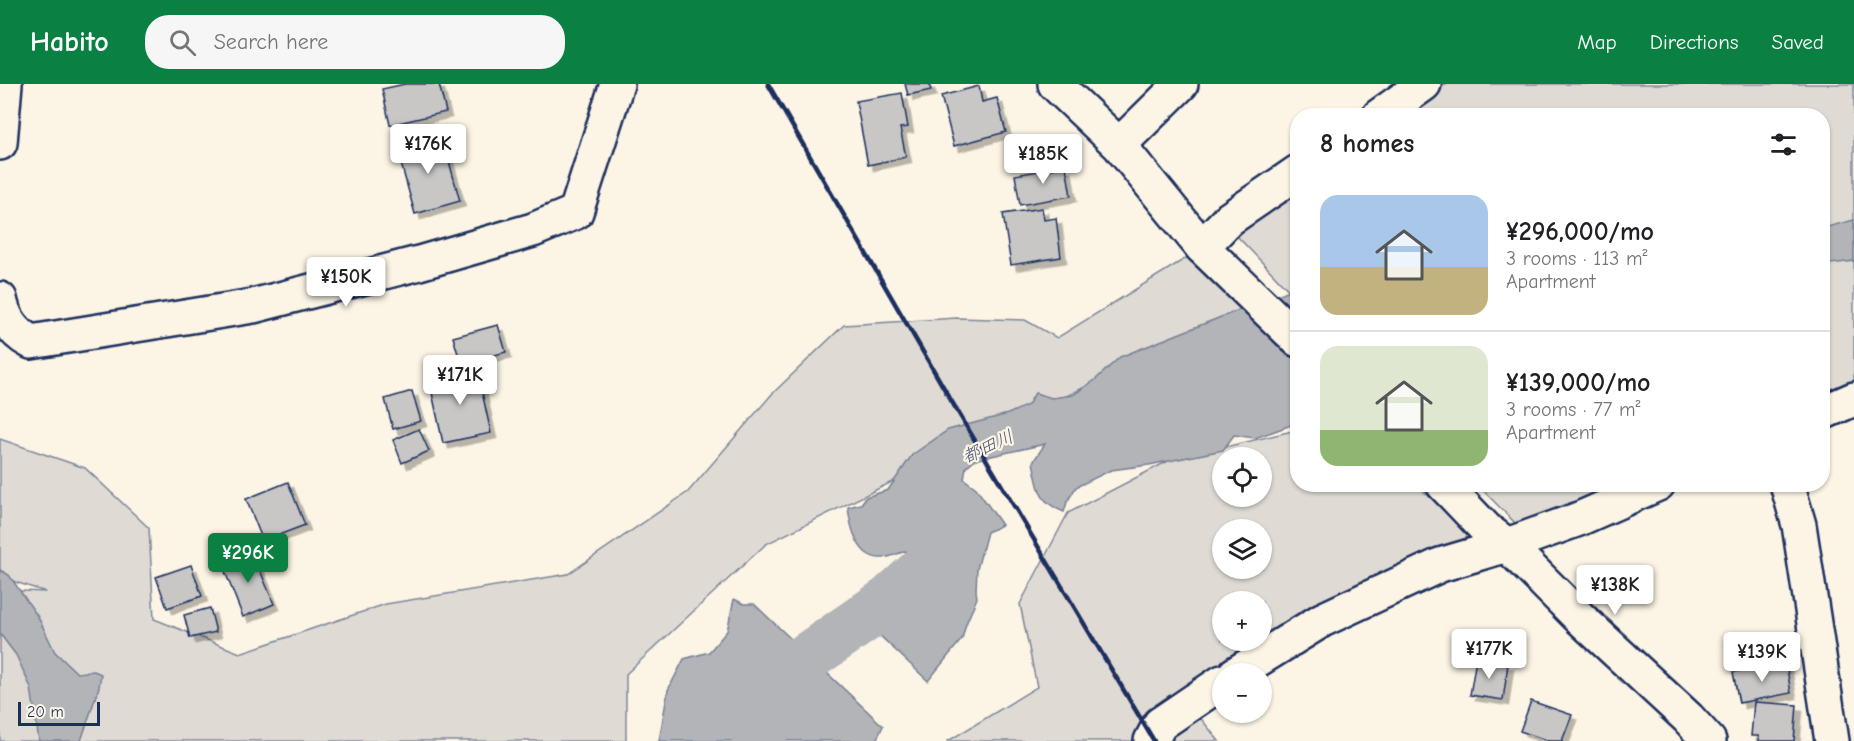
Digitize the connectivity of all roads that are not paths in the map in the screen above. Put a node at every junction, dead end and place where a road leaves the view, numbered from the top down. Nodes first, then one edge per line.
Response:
1 (5, 84) edge
2 (617, 84) edge
3 (1055, 84) edge
4 (1181, 84) edge
5 (1424, 84) edge
6 (1390, 108) edge
7 (0, 143) edge
8 (1119, 145) junction
9 (1290, 177) edge
10 (1202, 247) junction
11 (0, 299) edge
12 (1290, 332) edge
13 (1854, 399) edge
14 (1830, 410) edge
15 (1451, 492) edge
16 (1640, 492) edge
17 (1789, 492) edge
18 (1497, 537) junction
19 (1253, 663) edge
20 (1212, 689) edge
21 (1151, 741) edge
22 (1709, 741) edge
23 (1832, 741) edge

1 - 7 street
2 - 11 street
3 - 8 street
4 - 8 street
5 - 6 street
8 - 10 street
9 - 10 street
10 - 12 street
13 - 14 street
15 - 18 street
16 - 18 street
17 - 23 street
18 - 19 street
18 - 22 street
20 - 21 street

